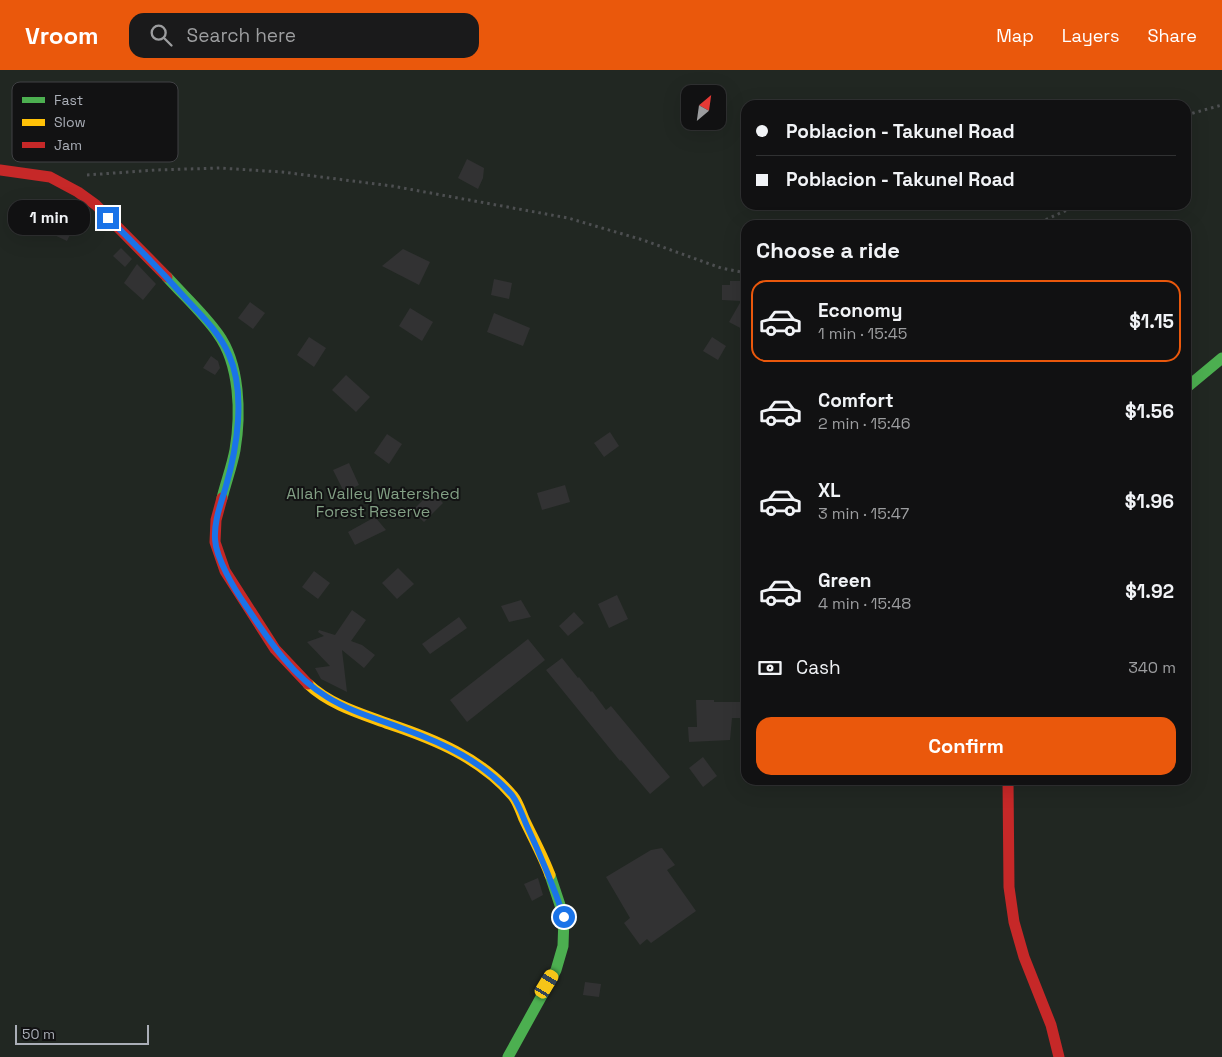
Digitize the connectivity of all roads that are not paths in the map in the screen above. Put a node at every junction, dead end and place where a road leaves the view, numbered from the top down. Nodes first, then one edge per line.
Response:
1 (0, 170) edge
2 (1222, 358) edge
3 (1191, 384) edge
4 (1008, 785) edge
5 (508, 1057) edge
6 (1059, 1057) edge

1 - 5 street
2 - 3 street
4 - 6 street

